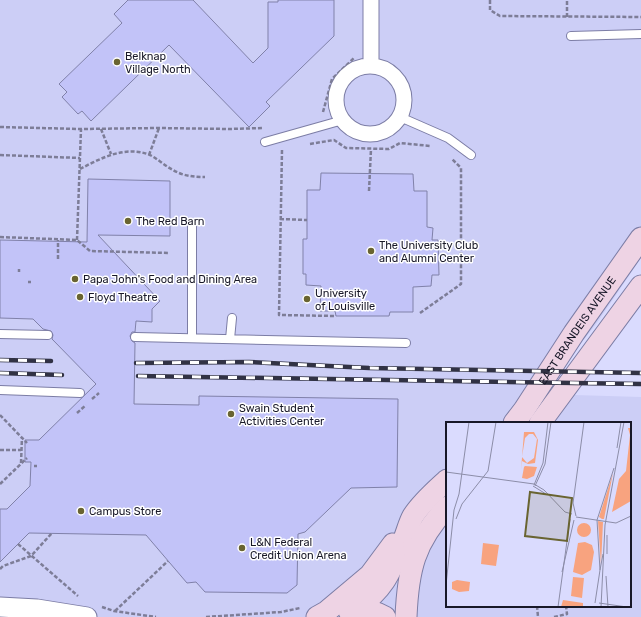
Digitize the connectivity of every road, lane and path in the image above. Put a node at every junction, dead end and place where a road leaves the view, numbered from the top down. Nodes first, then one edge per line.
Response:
1 (371, 0) edge
2 (490, 0) edge
3 (567, 0) edge
4 (567, 17) junction
5 (641, 17) edge
6 (641, 34) edge
7 (571, 36) dead end
8 (356, 56) dead end
9 (371, 66) junction
10 (322, 115) dead end
11 (400, 117) junction
12 (343, 120) junction
13 (0, 127) edge
14 (270, 127) dead end
15 (159, 128) junction
16 (81, 129) junction
17 (101, 129) junction
18 (264, 142) dead end
19 (304, 146) dead end
20 (433, 146) dead end
21 (289, 148) dead end
22 (371, 148) junction
23 (111, 154) junction
24 (149, 155) junction
25 (471, 155) dead end
26 (0, 156) edge
27 (451, 157) dead end
28 (80, 158) junction
29 (80, 169) junction
30 (206, 177) dead end
31 (369, 191) dead end
32 (280, 218) junction
33 (307, 220) dead end
34 (192, 225) dead end
35 (0, 238) edge
36 (641, 238) edge
37 (58, 240) junction
38 (77, 240) junction
39 (169, 253) dead end
40 (58, 259) dead end
41 (641, 286) edge
42 (420, 313) dead end
43 (336, 316) dead end
44 (232, 318) dead end
45 (0, 334) edge
46 (48, 335) dead end
47 (135, 337) dead end
48 (192, 338) junction
49 (230, 339) junction
50 (406, 343) dead end
51 (0, 390) edge
52 (80, 393) dead end
53 (0, 415) edge
54 (515, 422) edge
55 (541, 422) edge
56 (22, 436) junction
57 (0, 450) edge
58 (22, 450) junction
59 (21, 463) junction
60 (446, 481) edge
61 (0, 484) edge
62 (446, 508) edge
63 (412, 518) junction
64 (52, 533) dead end
65 (18, 544) dead end
66 (31, 556) junction
67 (168, 561) dead end
68 (0, 569) edge
69 (79, 597) dead end
70 (0, 607) edge
71 (537, 607) edge
72 (566, 607) edge
73 (114, 611) junction
74 (93, 612) edge
75 (309, 612) edge
76 (344, 614) edge
77 (226, 616) edge
78 (156, 617) edge
79 (206, 617) edge
80 (385, 617) edge
81 (406, 617) edge
82 (538, 617) edge
83 (554, 617) edge

1 - 9 street
2 - 4 path
3 - 4 path
4 - 5 path
6 - 7 lane
8 - 10 path
9 - 11 street
9 - 12 street
11 - 12 street
11 - 25 lane
12 - 18 lane
13 - 16 path
14 - 15 path
15 - 17 path
15 - 24 path
16 - 17 path
16 - 28 path
17 - 23 path
19 - 22 path
20 - 22 path
21 - 32 path
22 - 31 path
23 - 24 path
23 - 29 path
24 - 30 path
26 - 28 path
27 - 42 path
28 - 29 path
29 - 38 path
32 - 33 path
32 - 43 path
34 - 48 lane
35 - 37 path
36 - 54 main road, EAST BRANDEIS AVENUE
37 - 38 path
37 - 40 path
38 - 39 path
41 - 55 main road, EAST BRANDEIS AVENUE
44 - 49 lane
45 - 46 lane
47 - 48 lane
48 - 49 lane
49 - 50 lane
51 - 52 lane
53 - 56 path
56 - 58 path
56 - 58 path
57 - 58 path
58 - 59 path
58 - 59 path
59 - 61 path
60 - 63 main road
62 - 81 main road
63 - 75 main road
63 - 76 main road
64 - 66 path
65 - 66 path
66 - 68 path
66 - 69 path
67 - 73 path
70 - 74 street
71 - 82 path
72 - 83 path
73 - 74 path
73 - 78 path
75 - 77 path
76 - 80 main road
77 - 79 path

